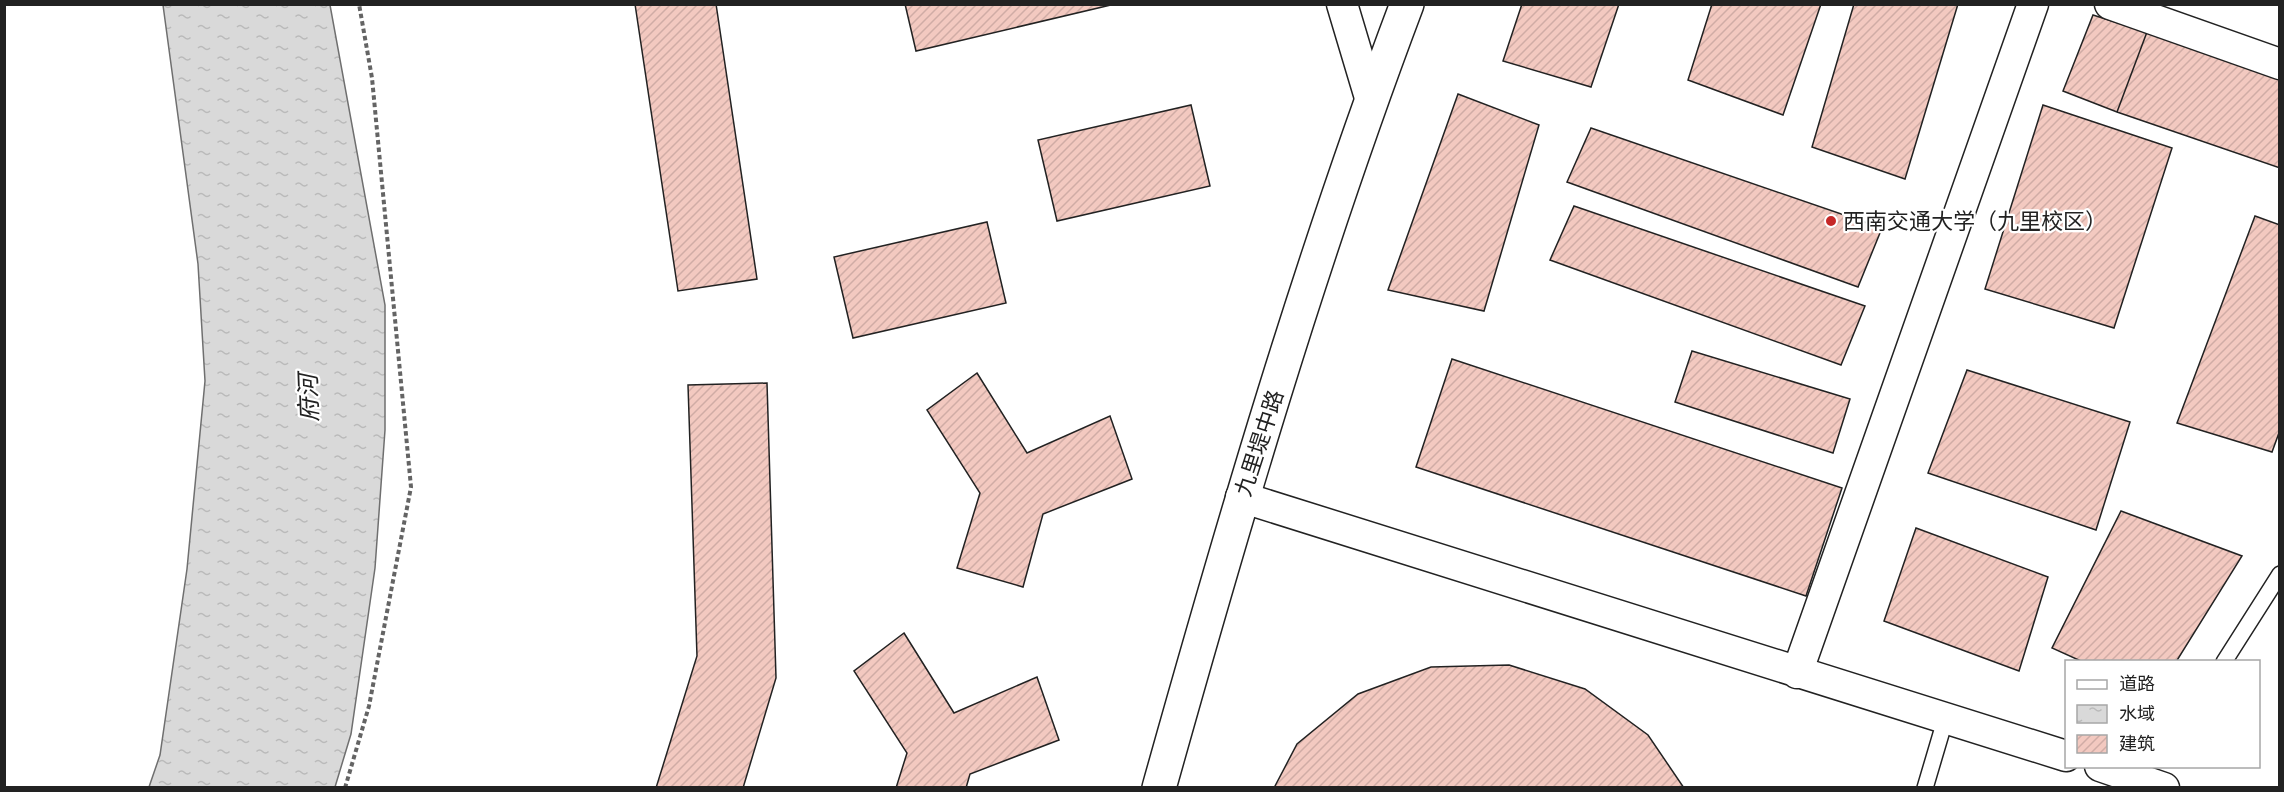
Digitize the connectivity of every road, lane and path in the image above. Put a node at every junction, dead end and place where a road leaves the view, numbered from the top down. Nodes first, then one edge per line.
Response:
1 (358, 4) edge
2 (1342, 4) edge
3 (1407, 4) edge
4 (2033, 4) edge
5 (2110, 4) edge
6 (2280, 64) edge
7 (1371, 101) junction
8 (1241, 497) junction
9 (2280, 574) edge
10 (2225, 660) edge
11 (1797, 673) junction
12 (1946, 717) junction
13 (2065, 755) edge
14 (2107, 768) edge
15 (2155, 781) edge
16 (345, 788) edge
17 (1159, 788) edge
18 (1925, 788) edge

1 - 16 path
2 - 7 street
3 - 7 street, 九里堤中路
4 - 11 street
5 - 6 street
7 - 8 street, 九里堤中路
8 - 11 street
8 - 17 street, 九里堤中路
9 - 10 lane
11 - 12 street
12 - 13 street
12 - 18 lane
14 - 15 street

